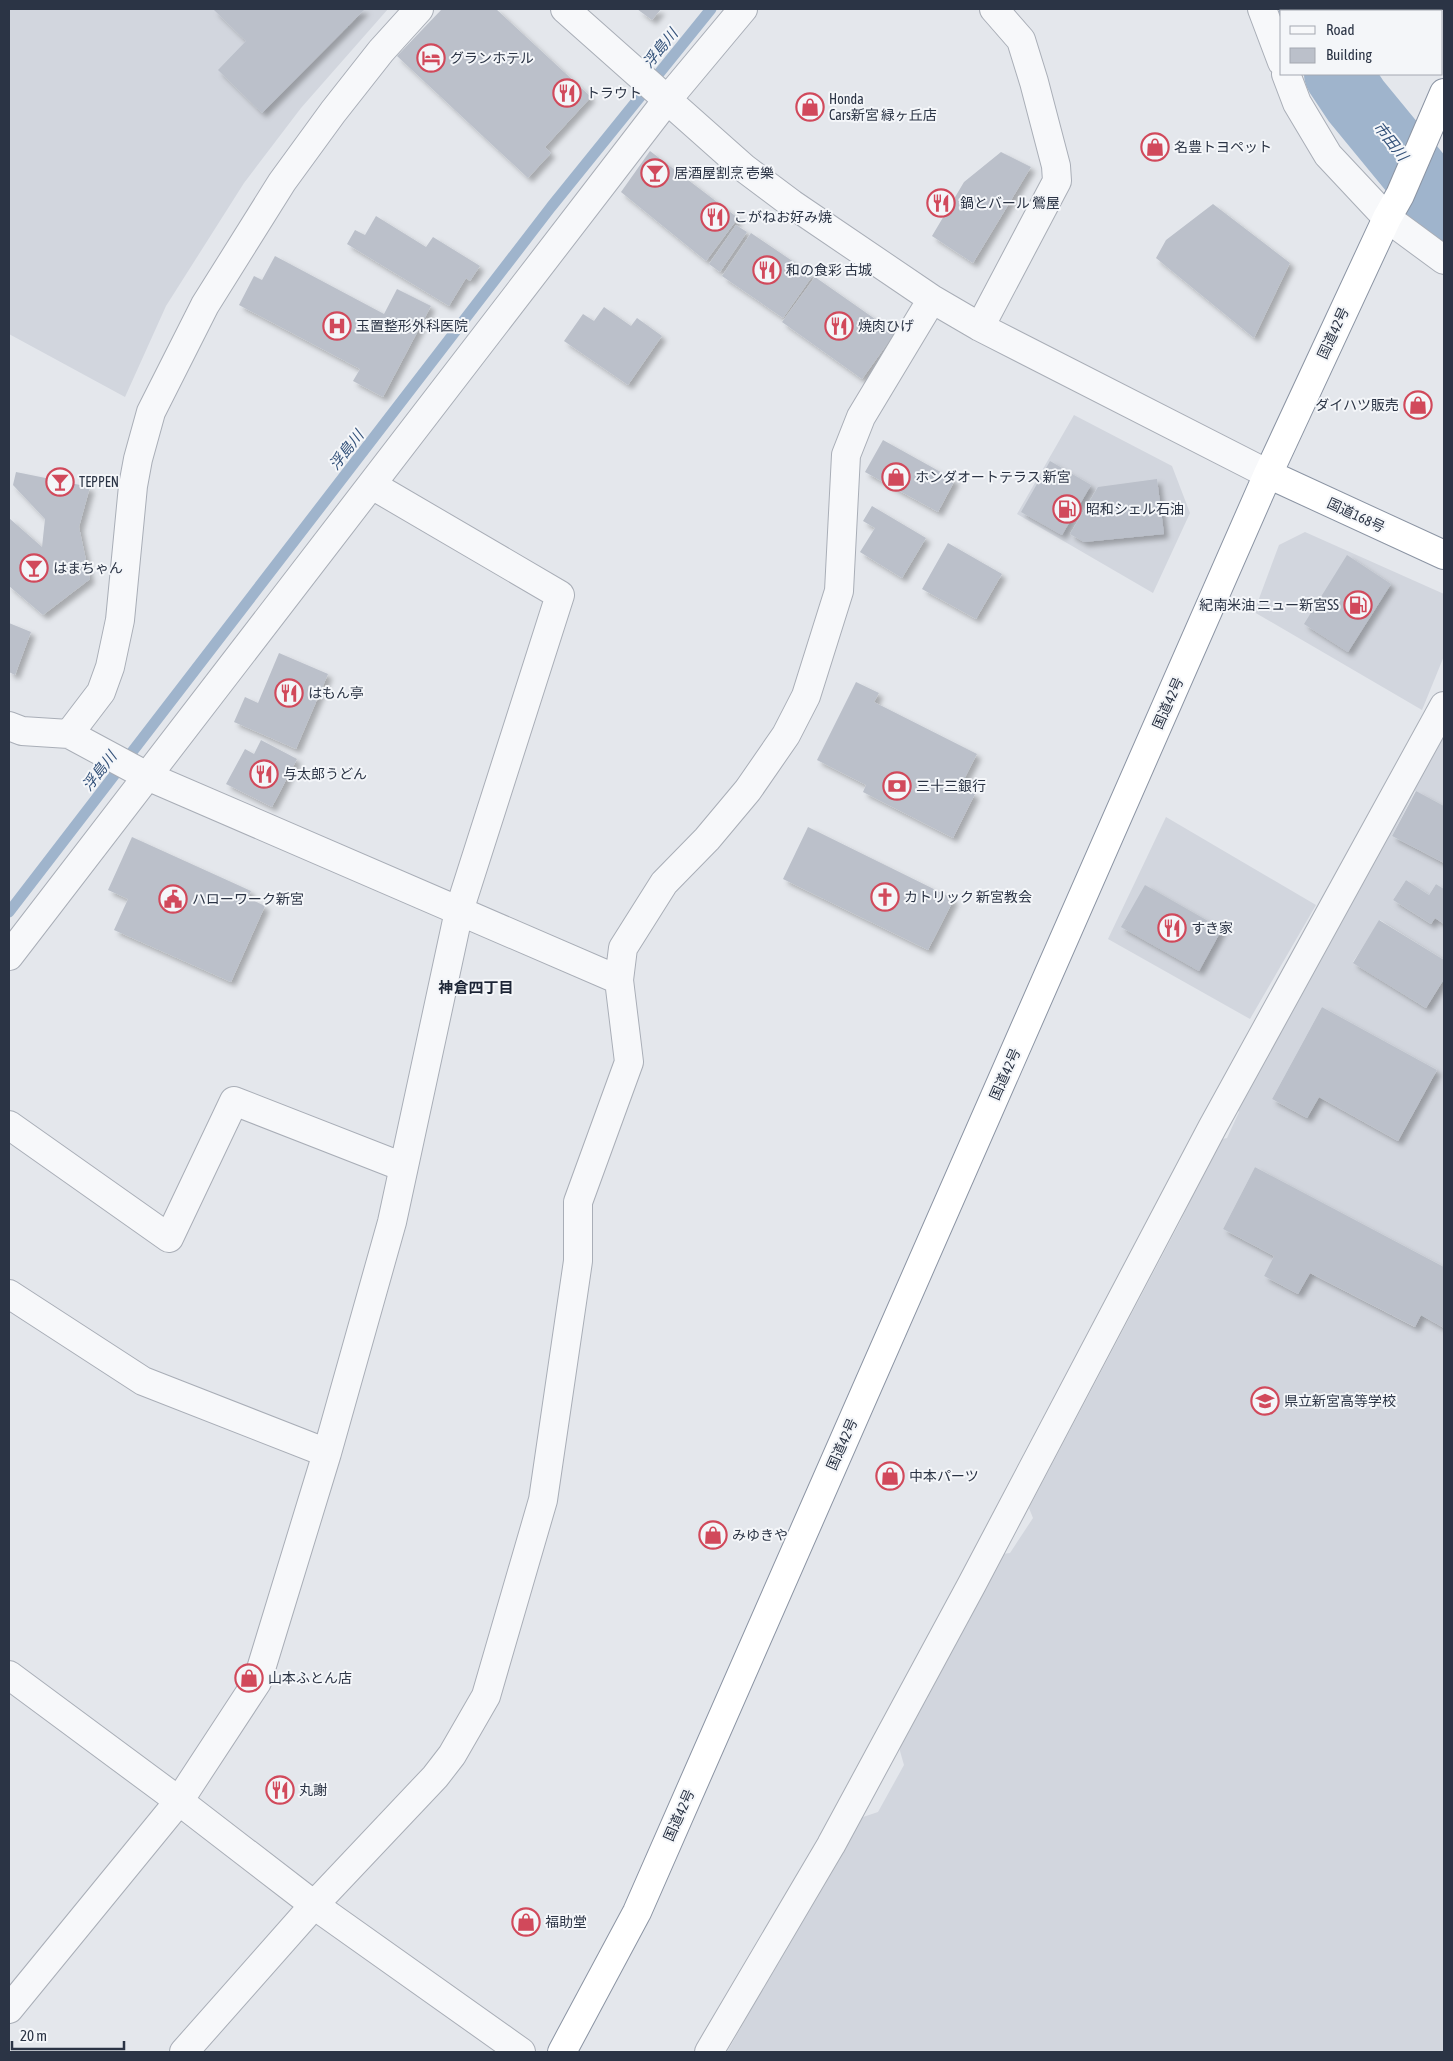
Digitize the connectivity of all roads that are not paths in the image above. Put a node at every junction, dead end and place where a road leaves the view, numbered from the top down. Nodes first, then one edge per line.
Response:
1 (420, 9) edge
2 (565, 9) edge
3 (743, 9) edge
4 (994, 9) edge
5 (1262, 9) edge
6 (1280, 57) edge
7 (1286, 75) edge
8 (1444, 93) edge
9 (667, 100) junction
10 (1393, 207) junction
11 (1444, 260) edge
12 (932, 299) junction
13 (980, 327) junction
14 (1268, 474) junction
15 (372, 485) junction
16 (1444, 555) edge
17 (1444, 706) edge
18 (9, 726) edge
19 (69, 734) junction
20 (148, 776) junction
21 (458, 911) junction
22 (9, 956) edge
23 (619, 980) junction
24 (9, 1125) edge
25 (403, 1167) junction
26 (9, 1294) edge
27 (327, 1453) junction
28 (9, 1675) edge
29 (179, 1802) junction
30 (314, 1905) junction
31 (9, 2010) edge
32 (184, 2052) edge
33 (521, 2052) edge
34 (562, 2052) edge
35 (709, 2052) edge

1 - 19 street
2 - 9 street
3 - 9 street
4 - 13 street
5 - 6 street
7 - 10 street
8 - 10 highway, 国道42号
9 - 12 street
9 - 15 street
10 - 11 street
10 - 14 highway, 国道42号
12 - 13 street
12 - 23 street
13 - 14 street
14 - 16 highway, 国道168号
14 - 34 highway, 国道42号
15 - 20 street
15 - 21 street
17 - 35 street
18 - 19 street
19 - 20 street
20 - 21 street
20 - 22 street
21 - 23 street
21 - 25 street
23 - 30 street
24 - 25 street
25 - 27 street
26 - 27 street
27 - 29 street
28 - 29 street
29 - 30 street
29 - 31 street
30 - 32 street
30 - 33 street

